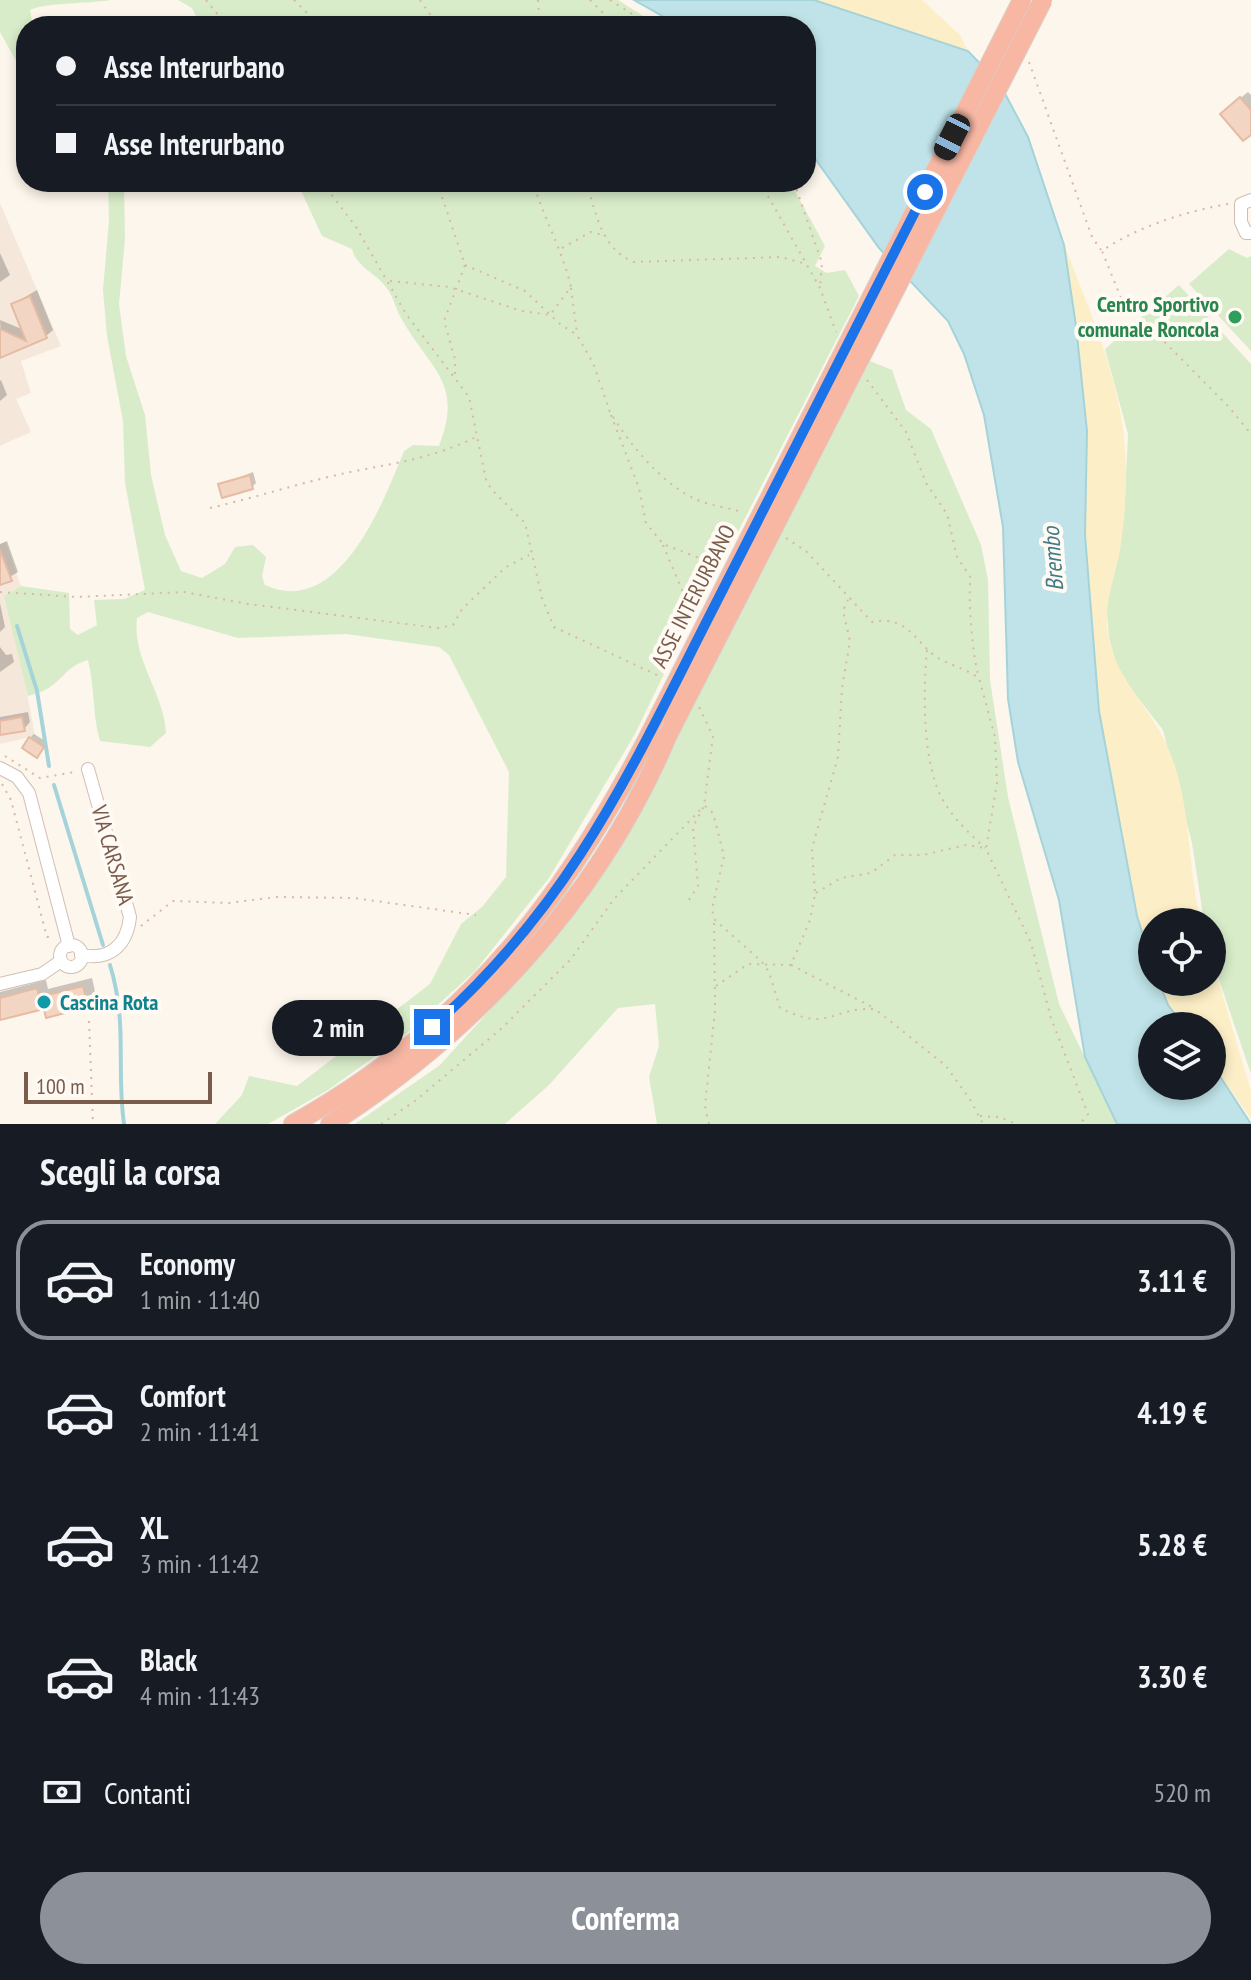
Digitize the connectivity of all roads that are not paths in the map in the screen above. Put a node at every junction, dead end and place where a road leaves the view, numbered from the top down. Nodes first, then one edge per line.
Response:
1 (1022, 0) edge
2 (1043, 0) edge
3 (1246, 202) edge
4 (1251, 233) edge
5 (0, 768) edge
6 (88, 769) road end
7 (69, 946) junction
8 (81, 955) junction
9 (61, 961) junction
10 (0, 984) edge
11 (293, 1124) edge
12 (330, 1124) edge

1 - 11 highway, ASSE INTERURBANO, bridge
2 - 12 highway, ASSE INTERURBANO, bridge
3 - 4 street
5 - 7 street
6 - 8 street, VIA CARSANA
7 - 8 street
7 - 9 street
8 - 9 street, VIA CARSANA
9 - 10 street, VIA CARSANA

